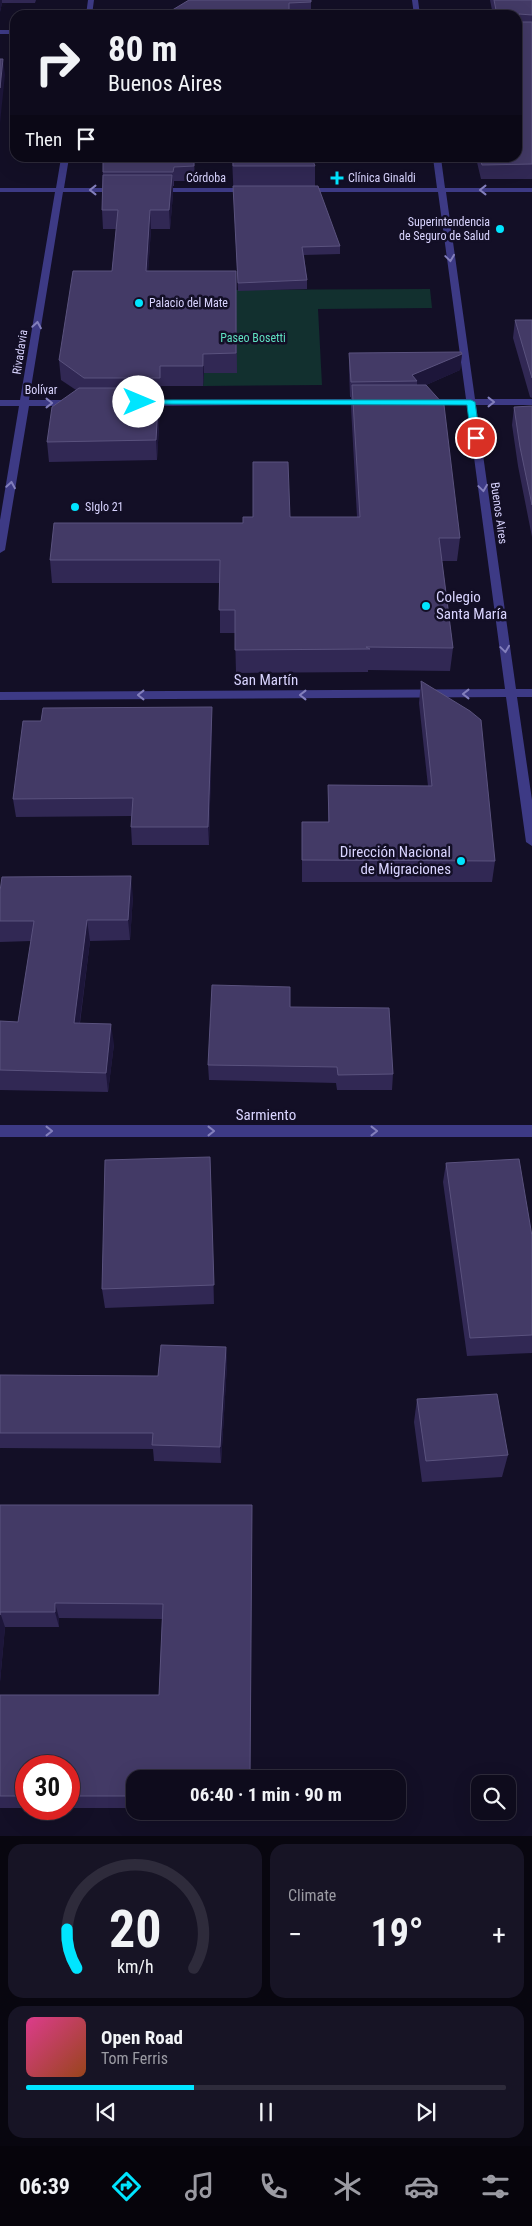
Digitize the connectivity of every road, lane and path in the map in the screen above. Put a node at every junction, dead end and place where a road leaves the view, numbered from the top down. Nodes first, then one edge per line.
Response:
1 (64, 162) edge
2 (437, 162) edge
3 (0, 190) edge
4 (60, 190) junction
5 (127, 190) edge
6 (146, 190) edge
7 (261, 190) edge
8 (291, 190) edge
9 (441, 190) junction
10 (532, 190) edge
11 (374, 402) edge
12 (413, 402) edge
13 (471, 402) junction
14 (532, 402) edge
15 (0, 403) edge
16 (24, 403) junction
17 (82, 403) edge
18 (130, 403) edge
19 (0, 550) edge
20 (511, 693) junction
21 (532, 694) edge
22 (0, 696) edge
23 (532, 842) edge
24 (0, 1131) edge
25 (532, 1131) edge

1 - 4 street, Rivadavia
2 - 9 street, Buenos Aires
3 - 4 street
5 -> 4 street
16 -> 4 street, Rivadavia
6 - 7 street, Córdoba
8 - 9 street
10 -> 9 street
9 -> 13 street, Buenos Aires
11 - 18 street
12 - 13 street
13 -> 14 street
13 -> 20 street, Buenos Aires
15 - 16 street, Bolívar
16 -> 17 street, Bolívar
19 -> 16 street, Rivadavia
20 - 21 street, San Martín
20 -> 22 street, San Martín
20 - 23 street, Buenos Aires
24 -> 25 street, Sarmiento

